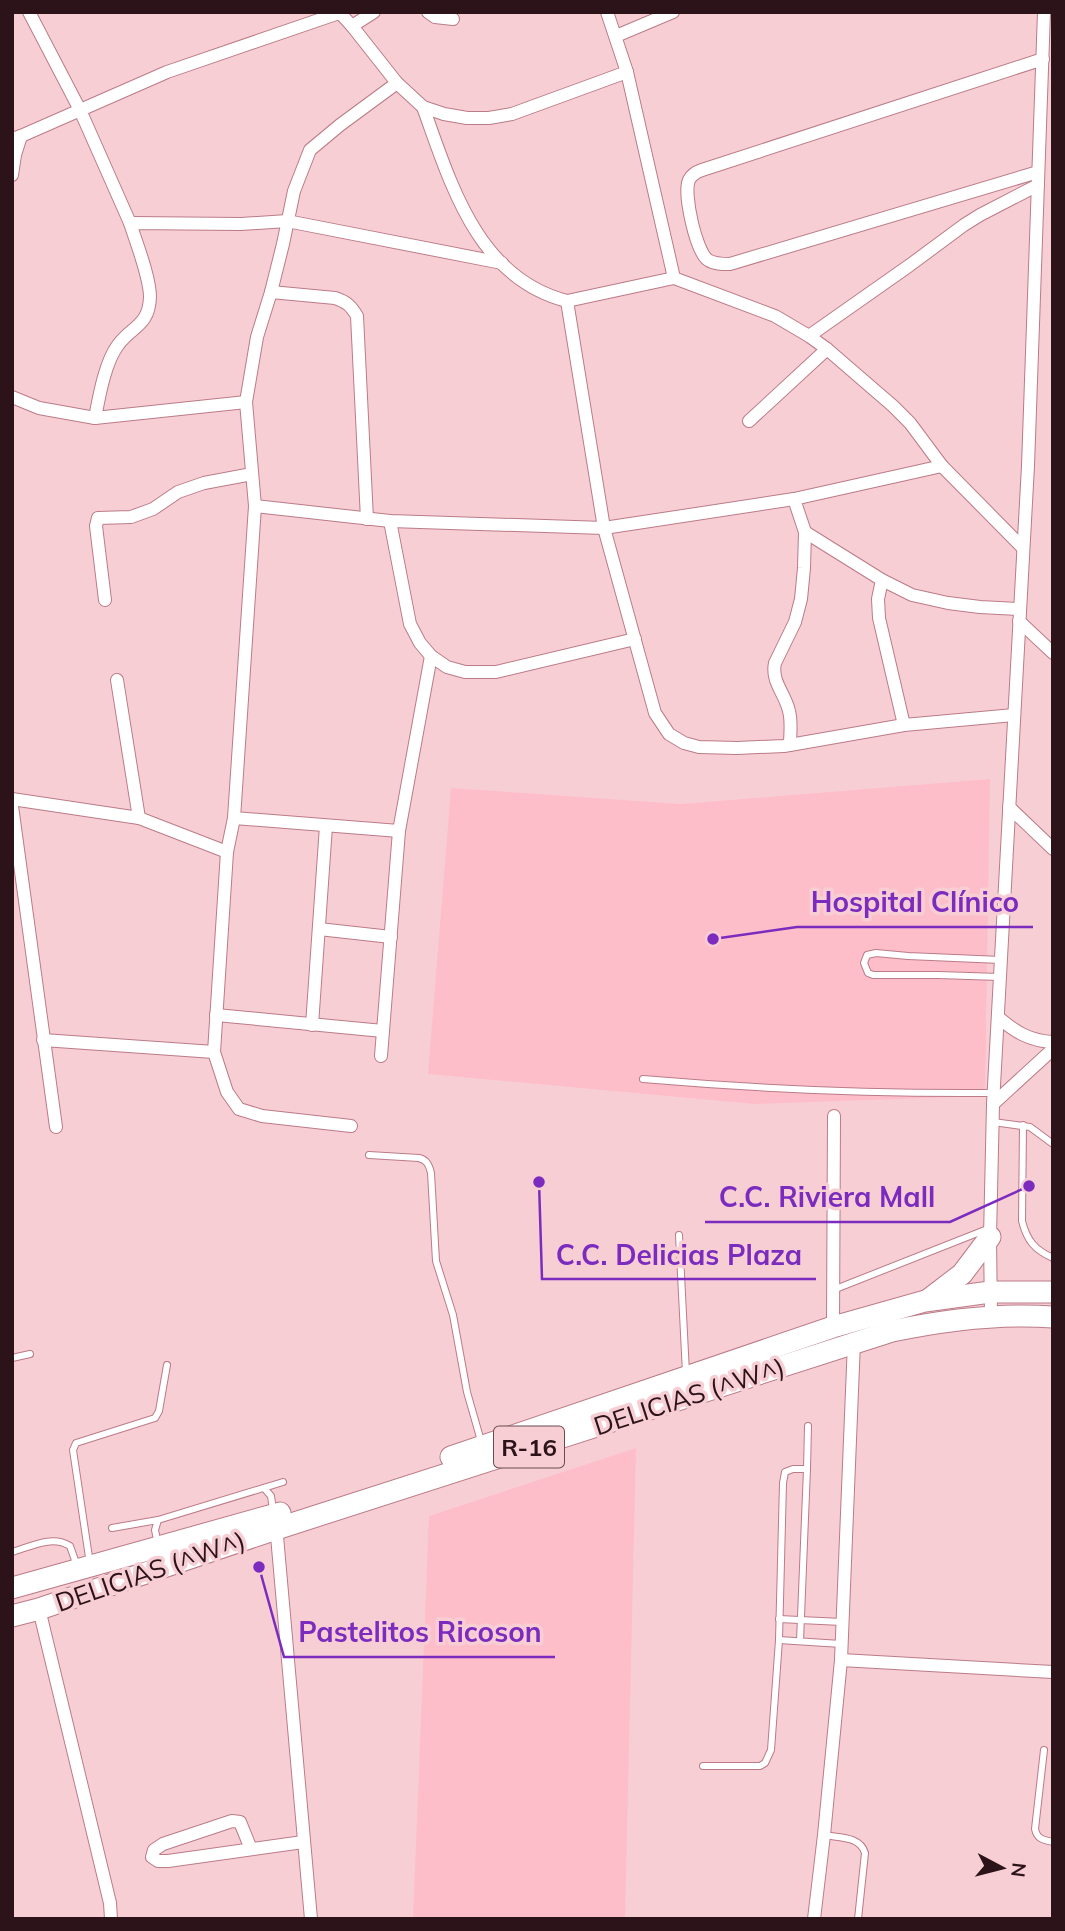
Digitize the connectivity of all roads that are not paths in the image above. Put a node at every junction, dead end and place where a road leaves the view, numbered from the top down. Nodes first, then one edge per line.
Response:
1 (29, 12) edge
2 (374, 12) edge
3 (428, 12) edge
4 (607, 12) edge
5 (673, 12) edge
6 (1044, 12) edge
7 (339, 13) edge
8 (453, 19) dead end
9 (352, 26) junction
10 (617, 36) junction
11 (1043, 59) junction
12 (627, 72) junction
13 (397, 83) junction
14 (424, 107) junction
15 (80, 110) junction
16 (17, 138) edge
17 (12, 175) edge
18 (1038, 178) junction
19 (287, 221) junction
20 (130, 223) junction
21 (502, 263) junction
22 (674, 278) junction
23 (271, 292) junction
24 (567, 301) junction
25 (809, 336) junction
26 (827, 349) junction
27 (12, 397) edge
28 (246, 402) junction
29 (95, 418) junction
30 (749, 421) dead end
31 (942, 466) junction
32 (252, 474) junction
33 (794, 499) junction
34 (255, 506) junction
35 (367, 519) junction
36 (390, 521) junction
37 (604, 528) junction
38 (805, 532) junction
39 (1023, 548) junction
40 (882, 580) junction
41 (105, 600) dead end
42 (1020, 615) junction
43 (635, 639) junction
44 (1053, 653) edge
45 (431, 656) junction
46 (117, 680) dead end
47 (1014, 715) junction
48 (904, 725) junction
49 (790, 745) junction
50 (12, 799) edge
51 (12, 806) edge
52 (1009, 807) junction
53 (139, 818) junction
54 (234, 818) junction
55 (326, 826) junction
56 (399, 831) junction
57 (1053, 849) edge
58 (227, 852) junction
59 (319, 929) junction
60 (391, 937) junction
61 (1001, 960) junction
62 (1000, 977) junction
63 (216, 1015) junction
64 (998, 1017) junction
65 (312, 1025) junction
66 (383, 1031) junction
67 (43, 1040) junction
68 (1053, 1042) edge
69 (1053, 1049) edge
70 (214, 1052) junction
71 (381, 1056) dead end
72 (643, 1079) dead end
73 (994, 1098) junction
74 (834, 1116) dead end
75 (993, 1122) junction
76 (1023, 1125) junction
77 (351, 1126) dead end
78 (56, 1127) dead end
79 (1053, 1144) edge
80 (369, 1156) dead end
81 (990, 1233) junction
82 (679, 1235) dead end
83 (1053, 1258) edge
84 (833, 1290) junction
85 (990, 1292) junction
86 (1053, 1293) edge
87 (925, 1301) junction
88 (991, 1316) junction
89 (1053, 1317) edge
90 (833, 1327) junction
91 (854, 1342) junction
92 (30, 1354) dead end
93 (12, 1358) edge
94 (167, 1365) dead end
95 (686, 1378) junction
96 (808, 1426) dead end
97 (483, 1447) junction
98 (807, 1469) junction
99 (282, 1482) dead end
100 (264, 1488) junction
101 (158, 1520) junction
102 (275, 1522) junction
103 (112, 1528) dead end
104 (159, 1547) junction
105 (12, 1552) edge
106 (84, 1568) junction
107 (12, 1588) edge
108 (39, 1609) junction
109 (12, 1616) edge
110 (779, 1619) junction
111 (801, 1620) junction
112 (842, 1622) junction
113 (779, 1640) junction
114 (800, 1641) junction
115 (841, 1644) junction
116 (841, 1660) junction
117 (1053, 1672) edge
118 (1044, 1750) dead end
119 (703, 1766) dead end
120 (824, 1835) junction
121 (303, 1842) junction
122 (1053, 1842) edge
123 (251, 1849) junction
124 (111, 1919) edge
125 (311, 1919) edge
126 (814, 1919) edge
127 (858, 1919) edge

1 - 15 street
2 - 9 street
3 - 8 street
4 - 10 street
5 - 10 street
6 - 11 street
7 - 9 street
7 - 15 street
9 - 13 street
10 - 12 street
11 - 18 street
11 - 18 street
12 - 14 street
12 - 22 street
13 - 14 street
13 - 19 street
14 - 21 street
15 - 16 street
15 - 20 street
16 - 17 street
18 - 25 street
18 - 39 street
19 - 20 street
19 - 21 street
19 - 23 street
20 - 29 street
21 - 24 street
22 - 24 street
22 - 25 street
23 - 28 street
23 - 35 street
24 - 37 street
25 - 26 street
26 - 30 street
26 - 31 street
27 - 29 street
28 - 29 street
28 - 32 street
31 - 33 street
31 - 39 street
32 - 34 street
32 - 41 street
33 - 37 street
33 - 38 street
34 - 35 street
34 - 54 street
35 - 36 street
36 - 37 street
36 - 45 street
37 - 43 street
38 - 40 street
38 - 49 street
39 - 42 street
40 - 42 street
40 - 48 street
42 - 44 street
42 - 47 street
43 - 45 street
43 - 49 street
45 - 56 street
46 - 53 street
47 - 48 street
47 - 52 street
48 - 49 street
50 - 53 street
51 - 67 street
52 - 57 street
52 - 61 street
53 - 58 street
54 - 55 street
54 - 58 street
55 - 56 street
55 - 59 street
56 - 60 street
58 - 63 street
59 - 60 street
59 - 65 street
60 - 66 street
61 - 62 street
61 - 62 lane
62 - 64 street
63 - 65 street
63 - 70 street
64 - 68 street
64 - 73 street
65 - 66 street
66 - 71 street
67 - 70 street
67 - 78 street
69 - 73 street
70 - 77 street
72 - 73 lane
73 - 75 street
74 - 84 street
75 - 76 lane
75 - 81 street
76 - 79 lane
76 - 83 lane
80 - 97 lane
81 - 84 lane
81 - 85 street
81 - 87 main road
82 - 95 lane
84 - 90 street
85 - 86 main road, DELICIAS (^W^) / R-16
85 - 87 main road, DELICIAS (^W^) / R-16
85 - 88 street
87 - 90 main road, DELICIAS (^W^) / R-16
88 - 89 main road, DELICIAS (^W^) / R-16
88 - 91 main road, DELICIAS (^W^) / R-16
90 - 95 main road, DELICIAS (^W^) / R-16
91 - 102 main road, DELICIAS (^W^) / R-16
91 - 112 street
92 - 93 lane
94 - 106 lane
95 - 97 main road, DELICIAS (^W^) / R-16
96 - 98 lane
97 - 102 main road, DELICIAS (^W^) / R-16
98 - 110 lane
98 - 111 lane
99 - 100 lane
100 - 101 lane
100 - 102 lane
101 - 103 lane
101 - 104 lane
102 - 104 main road, DELICIAS (^W^) / R-16
102 - 108 main road, DELICIAS (^W^) / R-16
102 - 121 street
104 - 106 main road, DELICIAS (^W^) / R-16
105 - 106 lane
106 - 107 main road, DELICIAS (^W^) / R-16
108 - 109 main road, DELICIAS (^W^) / R-16
108 - 124 street
110 - 111 lane
110 - 113 lane
111 - 112 lane
111 - 114 lane
112 - 115 street
113 - 114 lane
113 - 119 lane
114 - 115 lane
115 - 116 street
116 - 117 street
116 - 120 street
118 - 122 lane
120 - 126 street
120 - 127 lane
121 - 123 street
121 - 125 street
123 - 123 street

